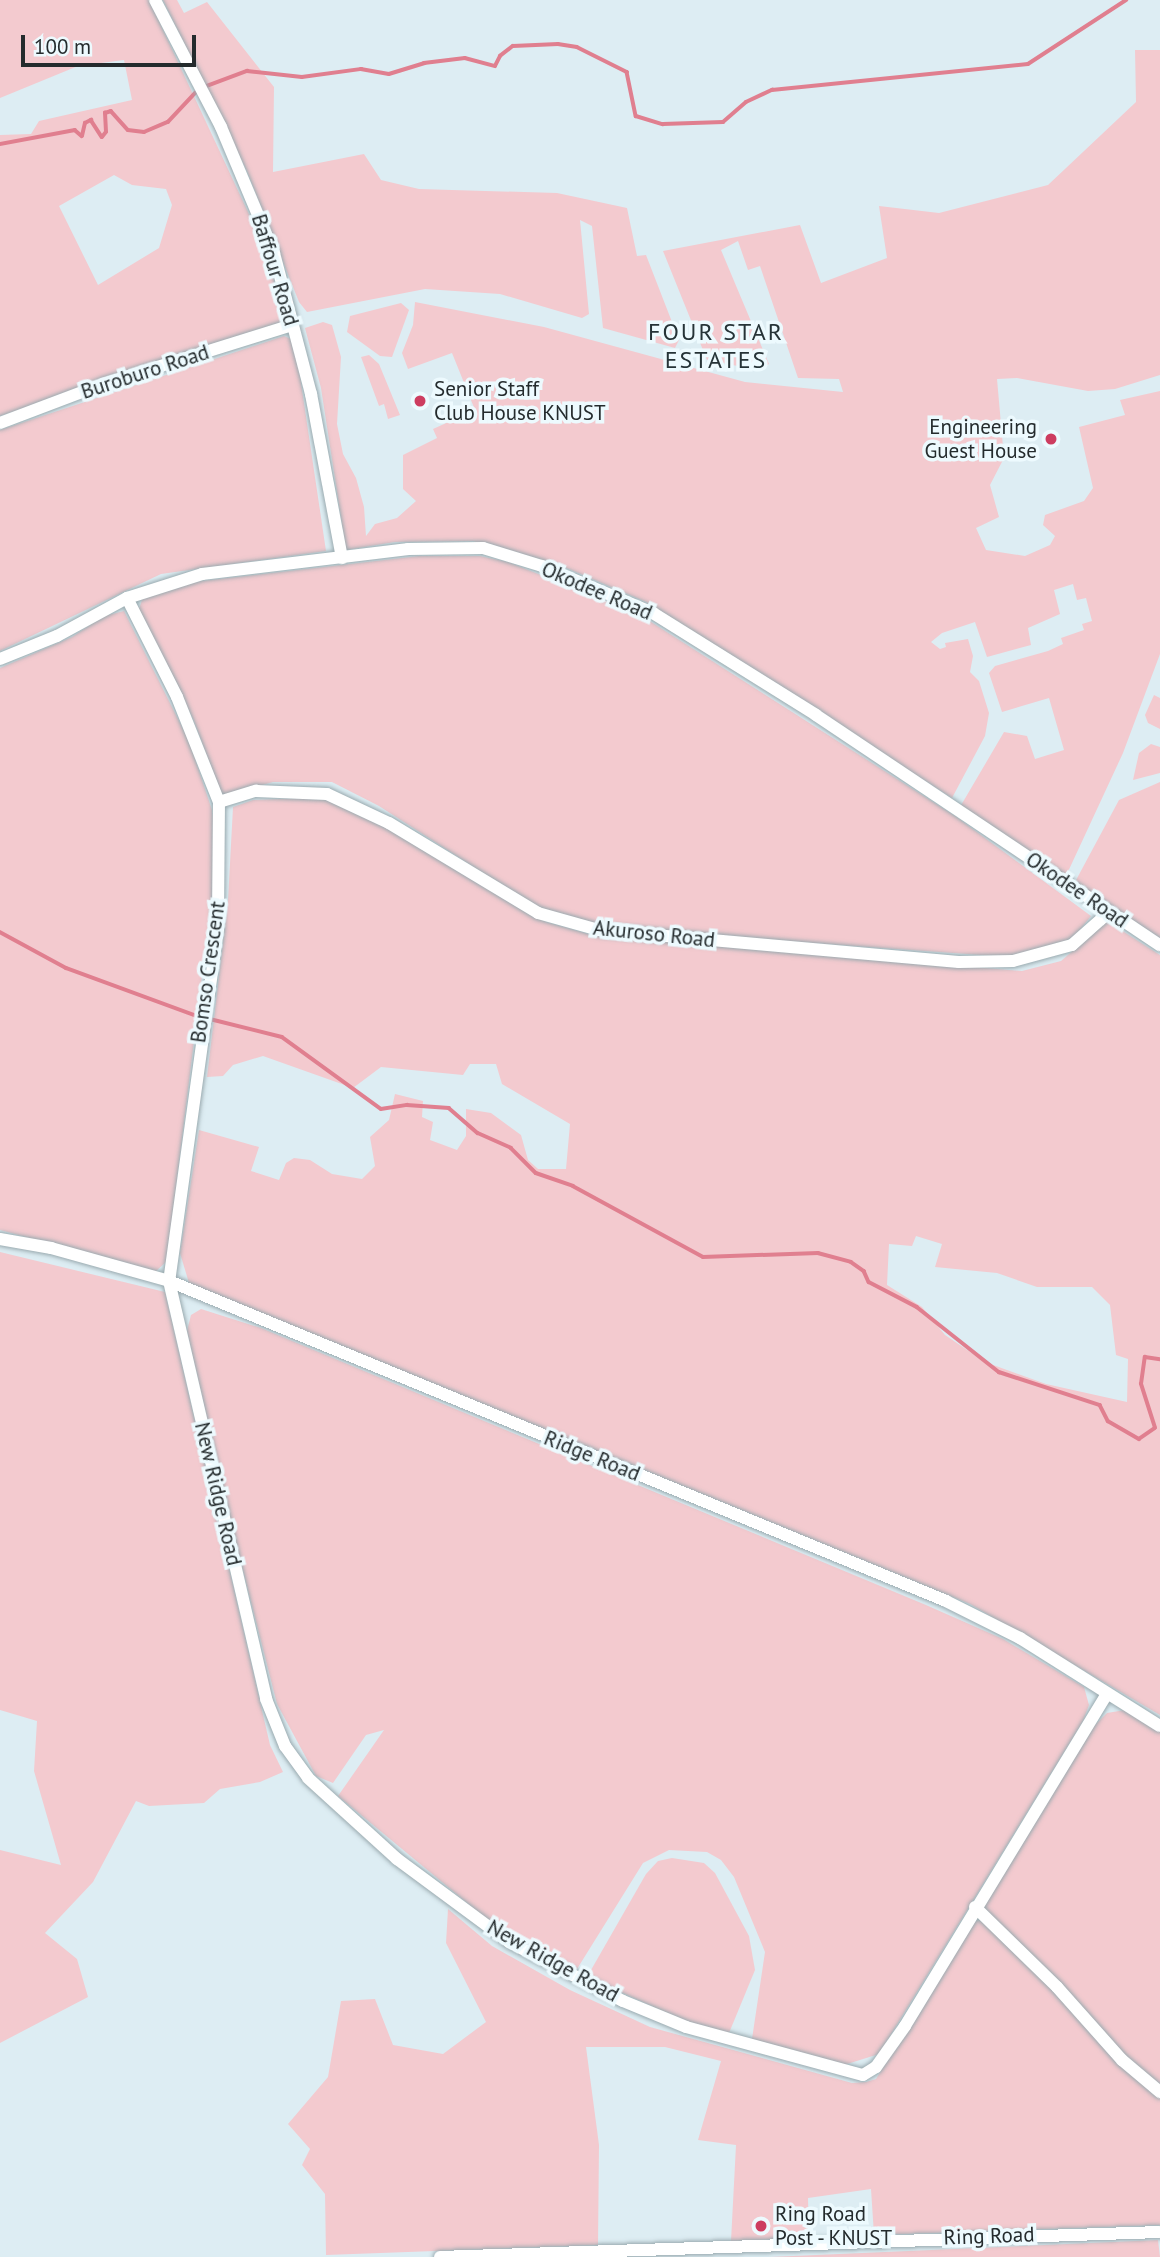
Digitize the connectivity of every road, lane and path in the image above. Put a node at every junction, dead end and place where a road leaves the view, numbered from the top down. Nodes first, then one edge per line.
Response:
1 (155, 0) edge
2 (292, 325) junction
3 (0, 423) edge
4 (342, 558) junction
5 (127, 598) junction
6 (0, 659) edge
7 (219, 802) junction
8 (1108, 913) junction
9 (1160, 945) edge
10 (0, 1240) edge
11 (169, 1281) junction
12 (1107, 1694) junction
13 (1160, 1727) edge
14 (975, 1907) junction
15 (1160, 2092) edge
16 (1160, 2232) edge
17 (440, 2257) edge

1 - 2 street, Baffour Road
2 - 3 street, Buroburo Road
2 - 4 street, Baffour Road
4 - 5 street, Okodee Road
4 - 8 street, Okodee Road
5 - 6 street, Okodee Road
5 - 7 street, Bomso Crescent
7 - 8 street, Akuroso Road
7 - 11 street, Bomso Crescent
8 - 9 street, Okodee Road
10 - 11 street, Ridge Road
11 - 12 street, Ridge Road
11 - 14 street, New Ridge Road
12 - 13 street, Ridge Road
12 - 14 street, New Ridge Road
14 - 15 street
16 - 17 street, Ring Road

